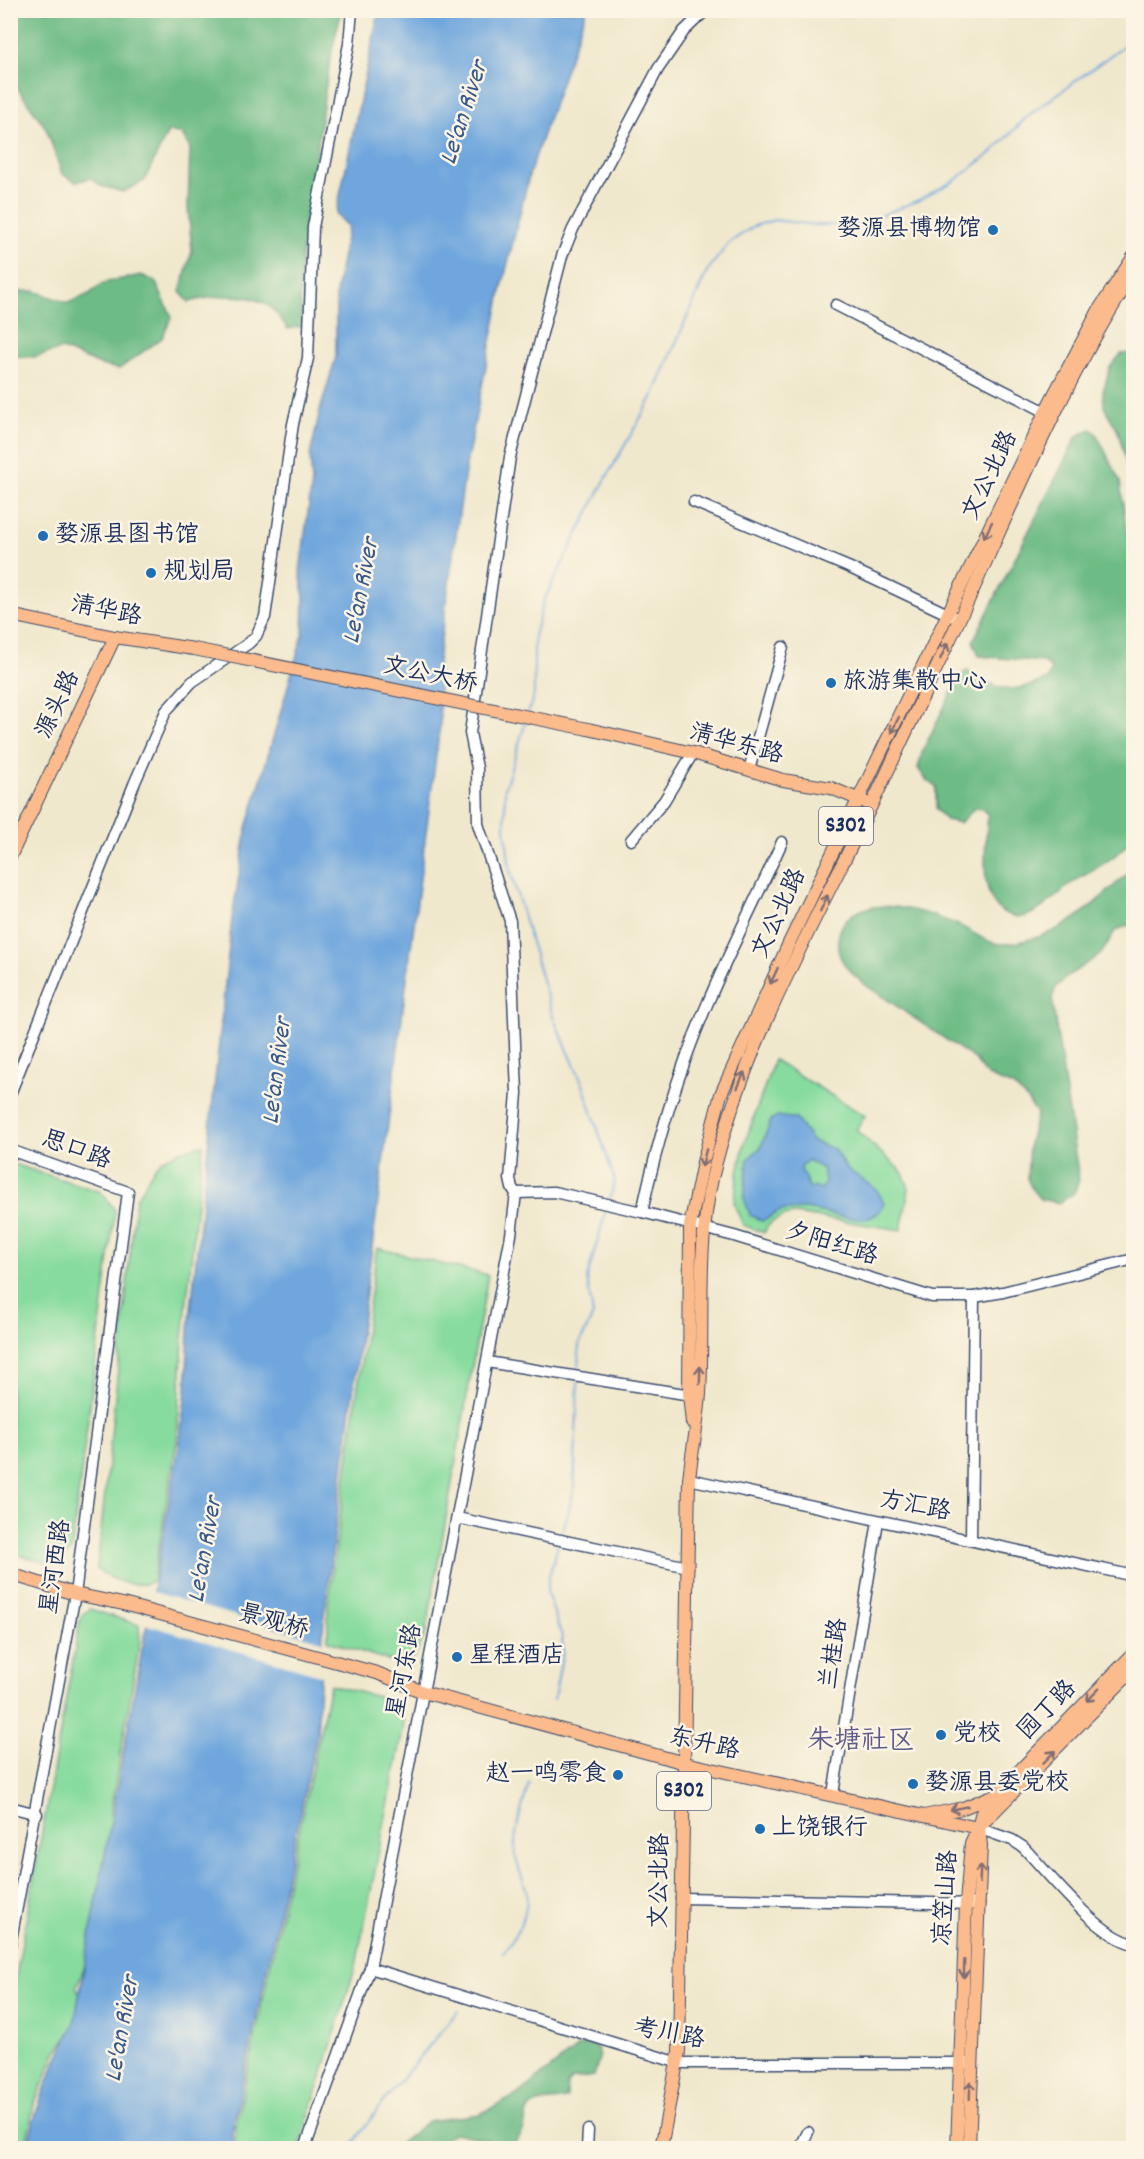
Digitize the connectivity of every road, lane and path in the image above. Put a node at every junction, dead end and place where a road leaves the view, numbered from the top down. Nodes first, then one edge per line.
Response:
1 (352, 10) edge
2 (706, 10) edge
3 (1134, 256) edge
4 (1134, 273) edge
5 (836, 305) dead end
6 (1049, 413) junction
7 (694, 502) dead end
8 (10, 615) edge
9 (953, 617) junction
10 (115, 637) junction
11 (783, 647) dead end
12 (194, 649) joint
13 (588, 729) joint
14 (693, 753) junction
15 (749, 770) junction
16 (858, 800) junction
17 (872, 805) junction
18 (631, 840) dead end
19 (782, 842) dead end
20 (10, 857) edge
21 (10, 1094) edge
22 (10, 1150) edge
23 (128, 1192) joint
24 (516, 1193) junction
25 (642, 1212) junction
26 (690, 1226) junction
27 (704, 1230) junction
28 (1134, 1259) edge
29 (974, 1297) junction
30 (487, 1362) junction
31 (694, 1396) junction
32 (689, 1479) junction
33 (457, 1518) junction
34 (878, 1521) junction
35 (971, 1538) junction
36 (688, 1567) junction
37 (10, 1574) edge
38 (1134, 1576) edge
39 (75, 1594) junction
40 (1134, 1653) edge
41 (1134, 1669) edge
42 (423, 1692) junction
43 (685, 1763) junction
44 (833, 1794) junction
45 (997, 1794) junction
46 (10, 1807) edge
47 (37, 1814) junction
48 (920, 1817) junction
49 (978, 1828) junction
50 (681, 1898) junction
51 (972, 1904) junction
52 (1134, 1944) edge
53 (10, 1945) edge
54 (370, 1968) junction
55 (679, 2063) junction
56 (965, 2063) junction
57 (588, 2130) dead end
58 (808, 2132) dead end
59 (305, 2148) edge
60 (587, 2148) edge
61 (661, 2148) edge
62 (800, 2148) edge
63 (957, 2148) edge
64 (969, 2148) edge

1 - 21 street
2 - 24 street, 星河东路
3 - 6 main road, 文公北路 / S302
4 - 6 main road, 文公北路 / S302
5 - 6 street
6 - 9 main road, 文公北路 / S302
7 - 9 street
8 - 10 main road, 清华路
9 -> 16 main road, 文公北路 / S302
17 -> 9 main road, 文公北路 / S302
10 - 12 main road, 清华路
10 - 20 main road, 源头路
11 - 15 street
12 - 13 main road, 文公大桥, bridge
13 - 14 main road, 清华东路
14 - 15 main road, 清华东路
14 - 18 street
15 - 16 main road, 清华东路
16 - 17 main road, 清华东路
16 -> 26 main road, 文公北路 / S302
27 -> 17 main road, 文公北路 / S302
19 - 25 street
22 - 23 street, 思口路
23 - 39 street, 星河西路
24 - 25 street, 夕阳红路
24 - 30 street, 星河东路
25 - 26 street, 夕阳红路
26 - 27 street, 夕阳红路
26 - 31 main road, 文公北路 / S302
27 - 29 street, 夕阳红路
31 -> 27 main road, 文公北路 / S302
28 - 29 street, 夕阳红路
29 - 35 street
30 - 31 street
30 - 33 street, 星河东路
31 - 32 main road, 文公北路 / S302
32 - 34 street, 方汇路
32 - 36 main road, 文公北路 / S302
33 - 36 street
33 - 42 street, 星河东路
34 - 35 street, 方汇路
34 - 44 street, 兰桂路
35 - 38 street, 方汇路
36 - 43 main road, 文公北路 / S302
37 - 39 main road, 景观桥
39 - 42 main road, 景观桥
39 - 47 street, 星河西路
40 -> 45 main road, 园丁路
49 -> 41 main road
42 - 43 main road, 东升路 / 东升路
42 - 54 street, 星河东路
43 - 44 main road, 东升路 / 东升路
43 - 50 main road, 文公北路 / S302
44 - 48 main road, 东升路 / 东升路
45 -> 48 main road
45 - 49 main road, 园丁路
46 - 47 street
47 - 53 street, 星河西路
48 - 49 main road, 东升路 / 东升路
49 - 51 main road, 凉笠山路
49 - 52 street
50 - 51 street
50 - 55 main road, 文公北路 / S302
51 - 56 main road, 凉笠山路
54 - 55 street, 考川路
54 - 59 street, 星河东路
55 - 56 street, 考川路
55 - 61 main road, 文公北路 / S302
56 - 63 main road, 凉笠山路
64 -> 56 main road, 凉笠山路
57 - 60 street
58 - 62 street

